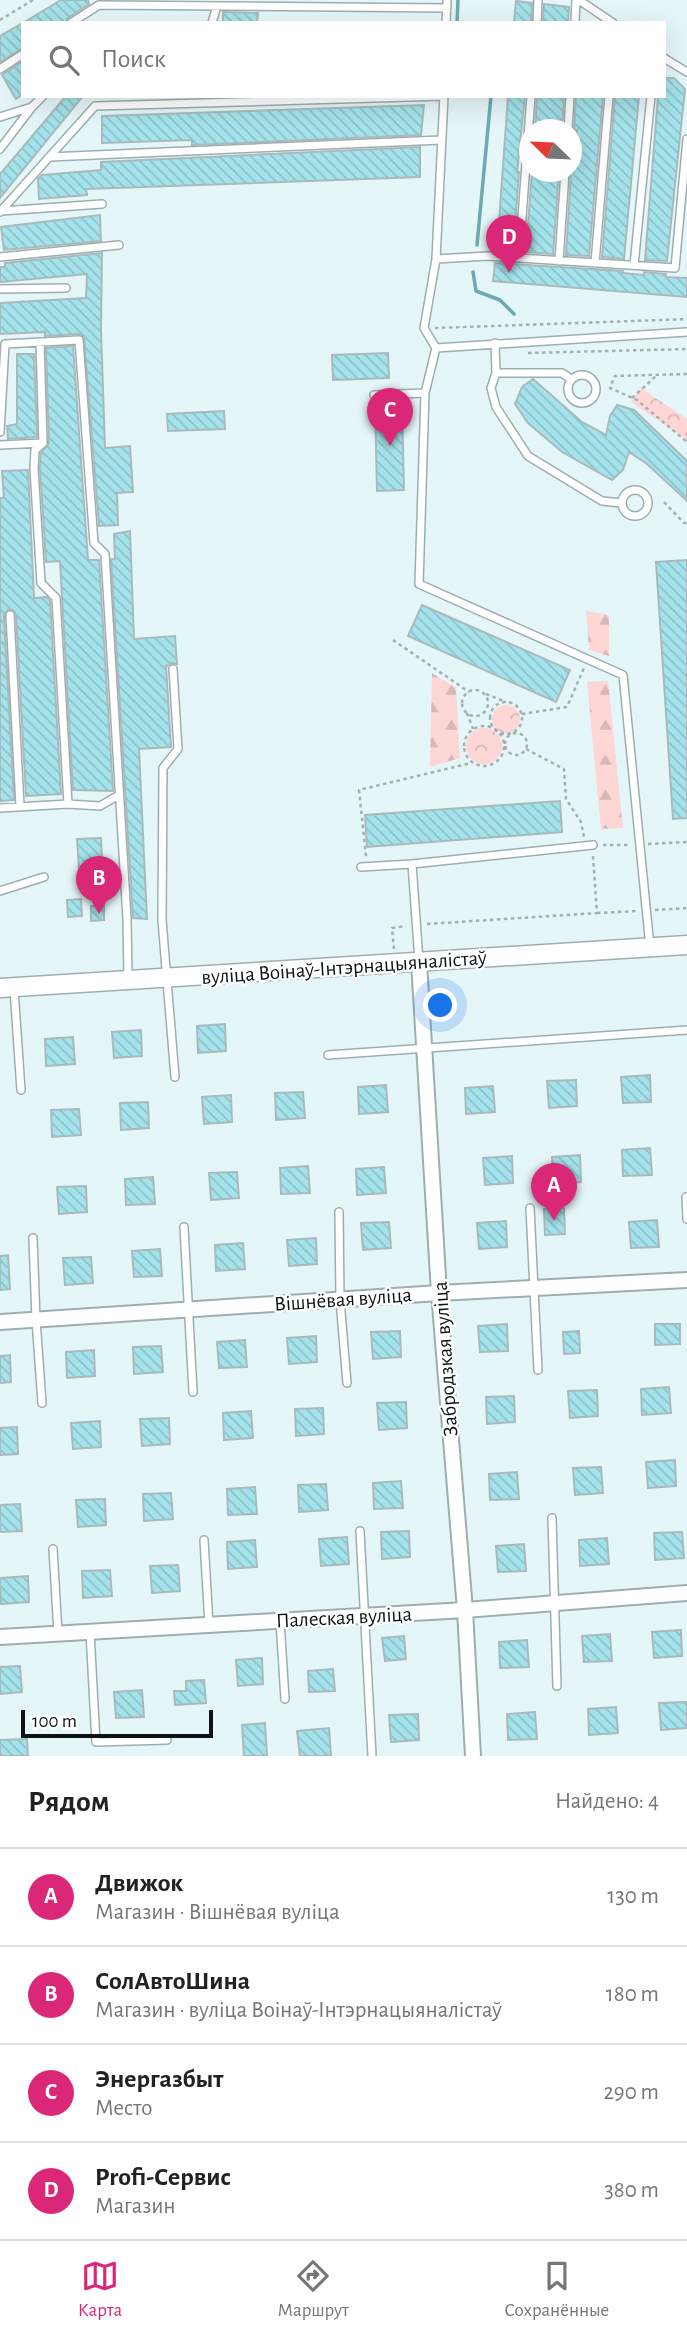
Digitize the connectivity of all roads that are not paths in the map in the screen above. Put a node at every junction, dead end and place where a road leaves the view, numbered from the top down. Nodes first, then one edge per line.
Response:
1 (538, 0) edge
2 (578, 0) edge
3 (447, 4) edge
4 (217, 6) junction
5 (74, 21) edge
6 (213, 21) edge
7 (537, 21) edge
8 (575, 21) edge
9 (610, 21) edge
10 (21, 55) edge
11 (666, 59) edge
12 (0, 69) edge
13 (687, 72) edge
14 (41, 98) edge
15 (322, 98) edge
16 (444, 98) edge
17 (531, 98) edge
18 (570, 98) edge
19 (609, 98) edge
20 (651, 98) edge
21 (201, 100) edge
22 (32, 107) junction
23 (0, 117) edge
24 (569, 119) edge
25 (687, 139) edge
26 (440, 141) junction
27 (0, 149) edge
28 (49, 157) junction
29 (564, 182) edge
30 (102, 204) dead end
31 (0, 212) edge
32 (119, 245) dead end
33 (0, 257) edge
34 (519, 258) junction
35 (436, 259) junction
36 (559, 261) junction
37 (595, 262) junction
38 (634, 265) junction
39 (66, 288) dead end
40 (0, 289) edge
41 (687, 332) edge
42 (40, 342) junction
43 (495, 343) junction
44 (436, 348) junction
45 (496, 373) junction
46 (571, 379) junction
47 (425, 393) junction
48 (374, 395) dead end
49 (0, 432) edge
50 (43, 443) junction
51 (0, 445) edge
52 (621, 503) dead end
53 (10, 615) dead end
54 (173, 668) dead end
55 (119, 795) junction
56 (68, 804) junction
57 (20, 806) junction
58 (0, 808) edge
59 (589, 846) road end
60 (412, 863) junction
61 (364, 867) road end
62 (44, 877) dead end
63 (0, 891) edge
64 (687, 945) edge
65 (650, 948) junction
66 (419, 962) junction
67 (166, 978) junction
68 (128, 980) junction
69 (7, 987) edge
70 (687, 1030) edge
71 (425, 1047) junction
72 (328, 1055) dead end
73 (174, 1077) dead end
74 (21, 1090) dead end
75 (685, 1197) edge
76 (530, 1208) dead end
77 (339, 1212) dead end
78 (687, 1219) edge
79 (184, 1227) dead end
80 (33, 1238) dead end
81 (687, 1280) edge
82 (534, 1288) junction
83 (439, 1293) junction
84 (340, 1300) junction
85 (187, 1310) junction
86 (36, 1320) junction
87 (0, 1322) edge
88 (538, 1370) dead end
89 (347, 1383) dead end
90 (193, 1392) dead end
91 (42, 1403) dead end
92 (552, 1518) dead end
93 (360, 1531) dead end
94 (204, 1540) dead end
95 (53, 1549) dead end
96 (687, 1593) edge
97 (554, 1603) junction
98 (465, 1610) junction
99 (363, 1616) junction
100 (280, 1620) junction
101 (209, 1625) junction
102 (90, 1631) junction
103 (58, 1633) junction
104 (0, 1637) edge
105 (557, 1686) dead end
106 (285, 1699) dead end
107 (167, 1740) dead end
108 (372, 1756) edge
109 (474, 1756) edge

1 - 7 lane
2 - 8 lane
2 - 9 lane
3 - 4 lane
4 - 5 lane
4 - 6 lane
10 - 12 lane
11 - 13 lane
14 - 22 lane
15 - 21 lane
16 - 26 lane
17 - 34 lane
18 - 24 lane
19 - 37 lane
20 - 38 lane
21 - 28 lane
22 - 23 lane
22 - 27 lane
25 - 38 lane
26 - 28 lane
26 - 35 lane
28 - 31 lane
29 - 36 lane
30 - 31 lane
32 - 33 lane
34 - 35 lane
34 - 36 lane
35 - 44 lane
36 - 37 lane
37 - 38 lane
39 - 40 lane
41 - 43 lane
42 - 49 lane
42 - 50 lane
42 - 55 lane
43 - 44 lane
43 - 45 lane
44 - 47 lane
45 - 46 lane
45 - 52 lane
46 - 46 lane
47 - 48 lane
47 - 65 lane
50 - 51 lane
50 - 56 lane
53 - 57 lane
54 - 67 lane
55 - 56 lane
55 - 68 lane
56 - 57 lane
57 - 58 lane
59 - 60 lane
60 - 61 lane
60 - 66 lane
62 - 63 lane
64 - 65 street, вуліца Воінаў-Інтэрнацыяналістаў
65 - 66 street, вуліца Воінаў-Інтэрнацыяналістаў
66 - 67 street, вуліца Воінаў-Інтэрнацыяналістаў
66 - 71 street, Забродзкая вуліца
67 - 68 street, вуліца Воінаў-Інтэрнацыяналістаў
67 - 73 lane
68 - 69 street, вуліца Воінаў-Інтэрнацыяналістаў
69 - 74 lane
70 - 71 lane
71 - 72 lane
71 - 83 street, Забродзкая вуліца
75 - 78 lane
76 - 82 lane
77 - 84 lane
79 - 85 lane
80 - 86 lane
81 - 82 street, Вішнёвая вуліца
82 - 83 street, Вішнёвая вуліца
82 - 88 lane
83 - 84 street, Вішнёвая вуліца
83 - 98 street, Забродзкая вуліца
84 - 85 street, Вішнёвая вуліца
84 - 89 lane
85 - 86 street, Вішнёвая вуліца
85 - 90 lane
86 - 87 street, Вішнёвая вуліца
86 - 91 lane
92 - 97 lane
93 - 99 lane
94 - 101 lane
95 - 103 lane
96 - 97 street, Палеская вуліца
97 - 98 street, Палеская вуліца
97 - 105 lane
98 - 99 street, Палеская вуліца
98 - 109 street, Забродзкая вуліца
99 - 100 street, Палеская вуліца
99 - 108 lane
100 - 101 street, Палеская вуліца
100 - 106 lane
101 - 102 street, Палеская вуліца
102 - 103 street, Палеская вуліца
102 - 107 lane
103 - 104 street, Палеская вуліца

